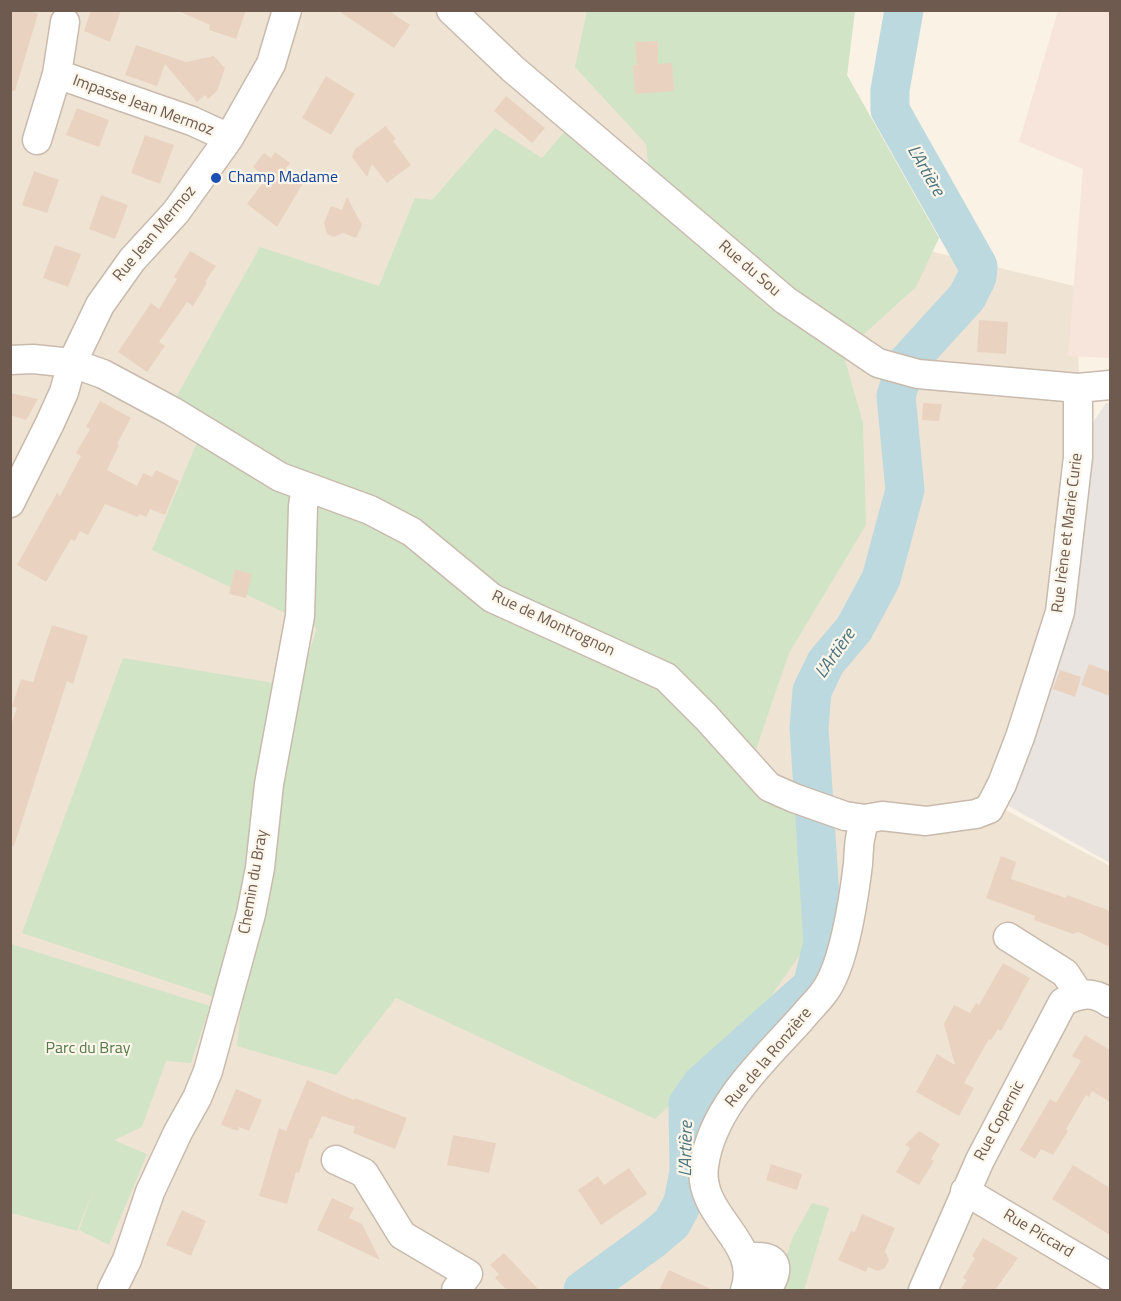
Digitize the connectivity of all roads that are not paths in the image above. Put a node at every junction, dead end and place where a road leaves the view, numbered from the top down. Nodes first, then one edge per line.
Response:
1 (287, 10) edge
2 (451, 10) edge
3 (65, 22) dead end
4 (57, 74) junction
5 (229, 138) junction
6 (37, 140) dead end
7 (10, 360) edge
8 (72, 363) junction
9 (1110, 385) edge
10 (1078, 388) junction
11 (306, 488) junction
12 (10, 503) edge
13 (989, 809) joint
14 (855, 818) junction
15 (1008, 937) dead end
16 (1079, 994) junction
17 (1110, 1003) edge
18 (336, 1160) dead end
19 (965, 1191) junction
20 (1110, 1277) edge
21 (746, 1278) edge
22 (112, 1290) edge
23 (456, 1290) edge
24 (923, 1290) edge

1 - 5 street, Rue Jean Mermoz
2 - 10 street, Rue du Sou
3 - 4 street, Impasse Jean Mermoz
4 - 5 street, Impasse Jean Mermoz
4 - 6 street, Impasse Jean Mermoz
5 - 8 street, Rue Jean Mermoz
7 - 8 street, Rue de Montrognon
8 - 11 street, Rue de Montrognon
8 - 12 street, Rue Jean Mermoz
9 - 10 street, Rue du Sou
10 - 13 street, Rue Irène et Marie Curie
11 - 14 street, Rue de Montrognon
11 - 22 street, Chemin du Bray
13 - 14 street, Rue de Montrognon
14 - 21 street, Rue de la Ronzière
15 - 16 street
16 - 17 street
16 - 19 street, Rue Copernic
18 - 23 street
19 - 20 street, Rue Piccard
19 - 24 street, Rue Copernic

